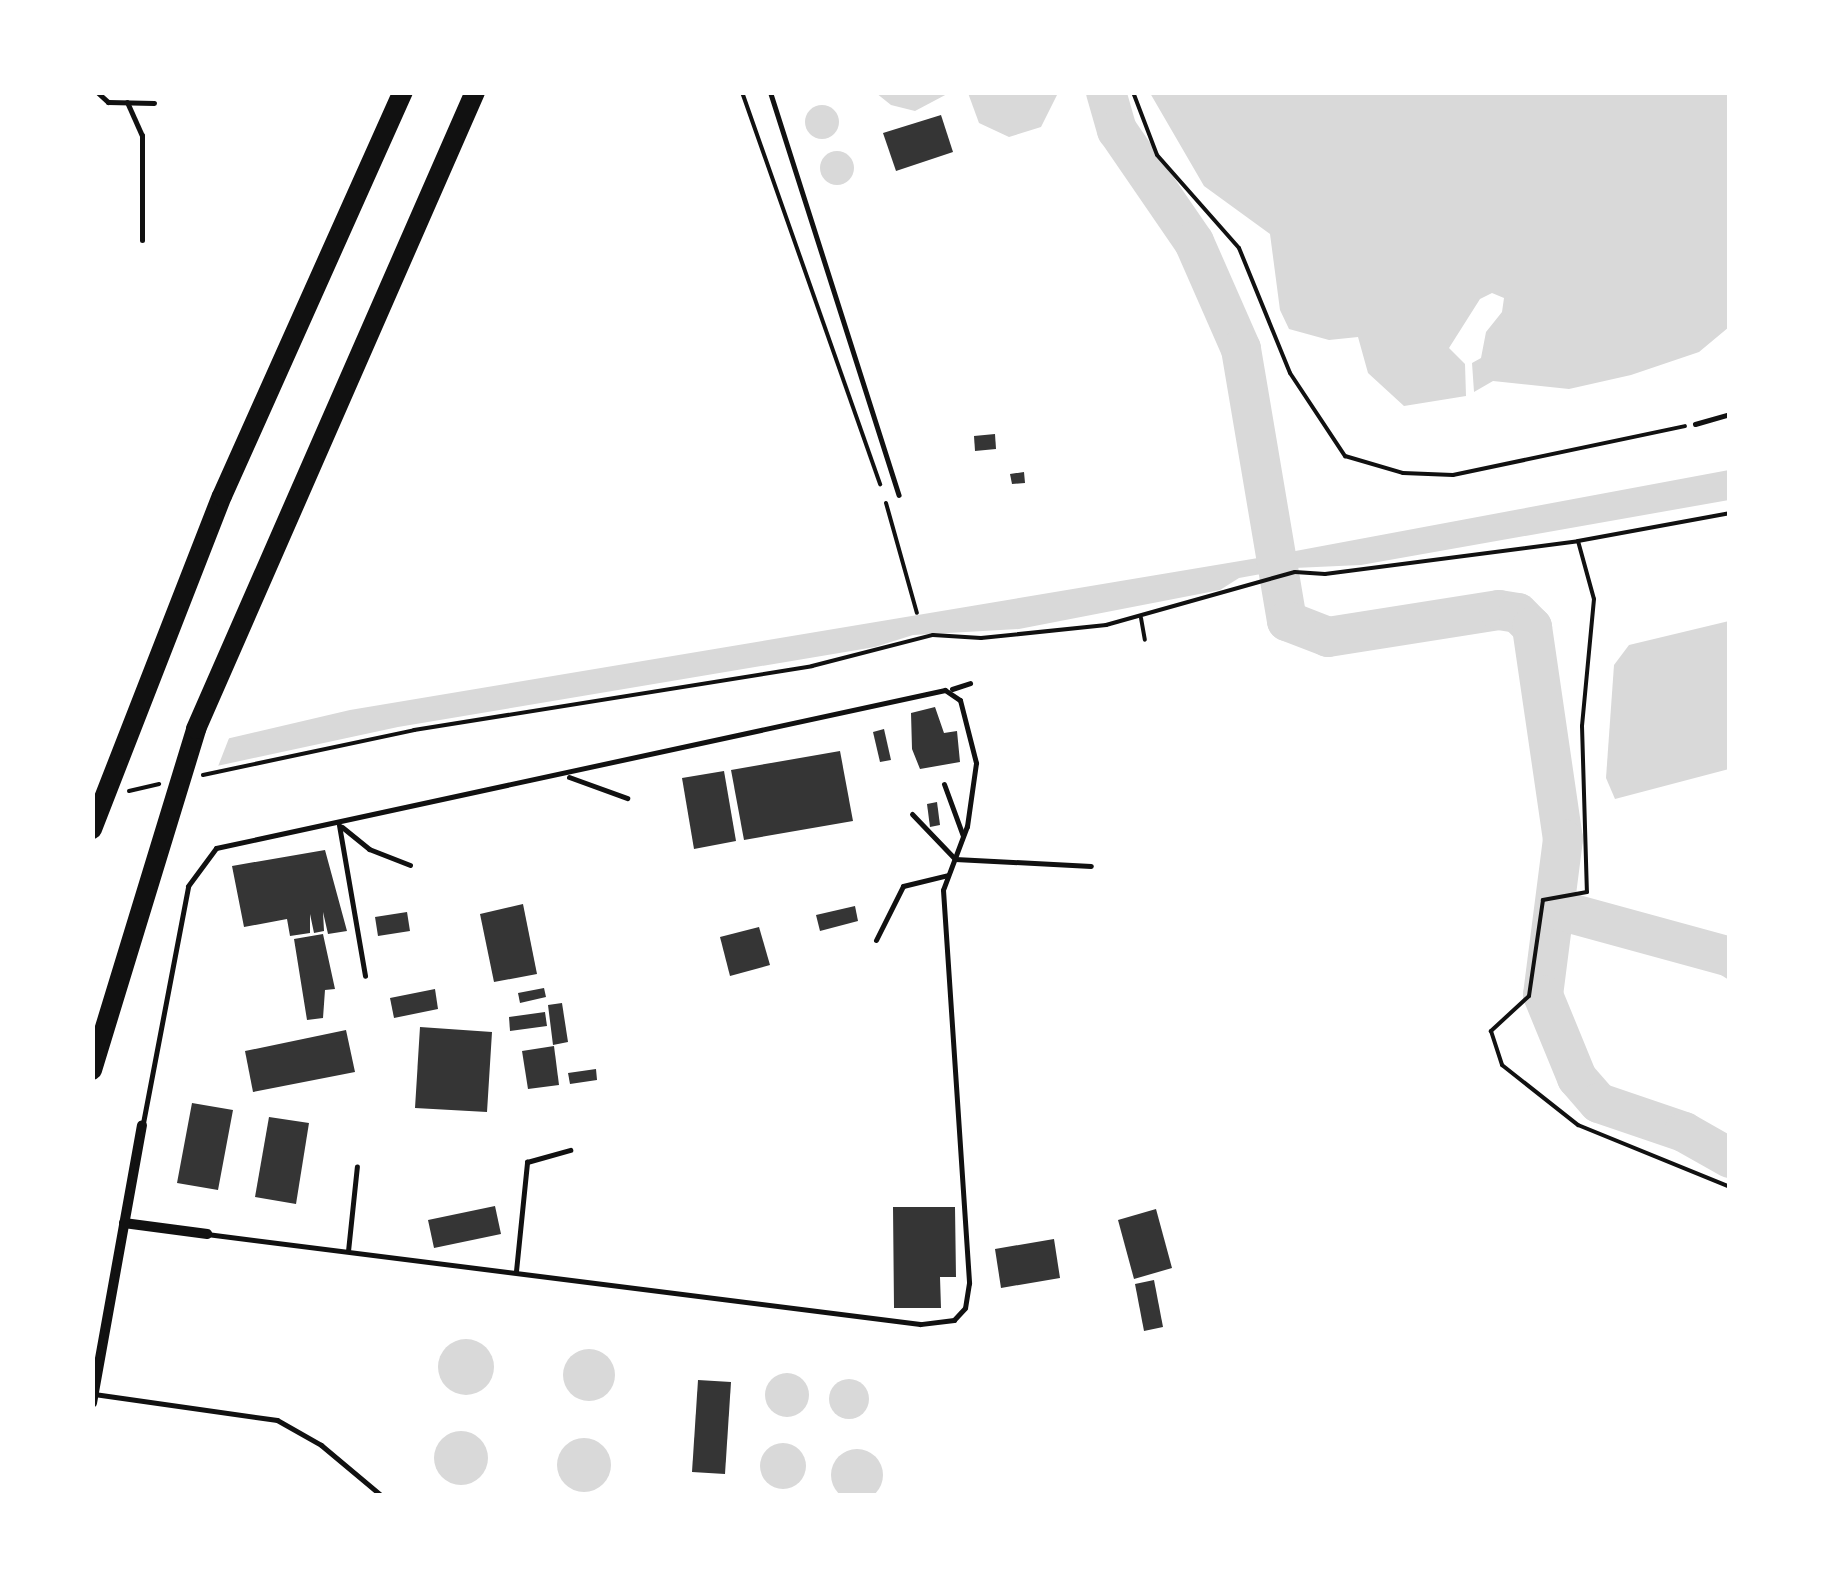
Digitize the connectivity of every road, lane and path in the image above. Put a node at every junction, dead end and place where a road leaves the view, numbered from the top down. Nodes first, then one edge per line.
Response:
1 (97, 92) edge
2 (403, 92) edge
3 (476, 92) edge
4 (742, 92) edge
5 (770, 92) edge
6 (1134, 92) edge
7 (126, 102) junction
8 (154, 103) dead end
9 (142, 240) dead end
10 (1730, 414) edge
11 (1694, 424) joint
12 (899, 495) dead end
13 (1730, 513) edge
14 (1578, 541) junction
15 (917, 614) dead end
16 (1141, 618) junction
17 (1146, 640) dead end
18 (970, 684) dead end
19 (949, 690) junction
20 (197, 776) dead end
21 (566, 776) junction
22 (944, 784) dead end
23 (127, 791) dead end
24 (166, 794) junction
25 (627, 798) dead end
26 (912, 814) dead end
27 (95, 822) edge
28 (340, 825) junction
29 (964, 836) junction
30 (955, 859) junction
31 (410, 865) dead end
32 (1091, 866) dead end
33 (948, 876) junction
34 (876, 940) dead end
35 (365, 976) dead end
36 (92, 1070) edge
37 (142, 1125) joint
38 (570, 1150) dead end
39 (357, 1166) dead end
40 (1730, 1187) edge
41 (124, 1223) junction
42 (208, 1234) joint
43 (348, 1251) junction
44 (516, 1271) junction
45 (93, 1399) edge
46 (382, 1496) edge

1 - 7 lane
2 - 27 highway
3 - 24 highway
4 - 15 path
5 - 12 lane
6 - 11 path
7 - 8 lane
7 - 9 lane
10 - 11 lane
13 - 14 path
14 - 16 path
14 - 40 path
16 - 17 path
16 - 20 path
18 - 19 lane
19 - 21 lane
19 - 29 lane
21 - 25 lane
21 - 28 lane
22 - 29 lane
23 - 24 path
24 - 36 highway
26 - 30 lane
28 - 31 lane
28 - 35 lane
28 - 37 lane
29 - 30 lane
30 - 32 lane
30 - 33 lane
33 - 34 lane
33 - 44 lane
37 - 41 street
38 - 44 lane
39 - 43 lane
41 - 42 street
41 - 45 street
42 - 43 lane
43 - 44 lane
45 - 46 lane

